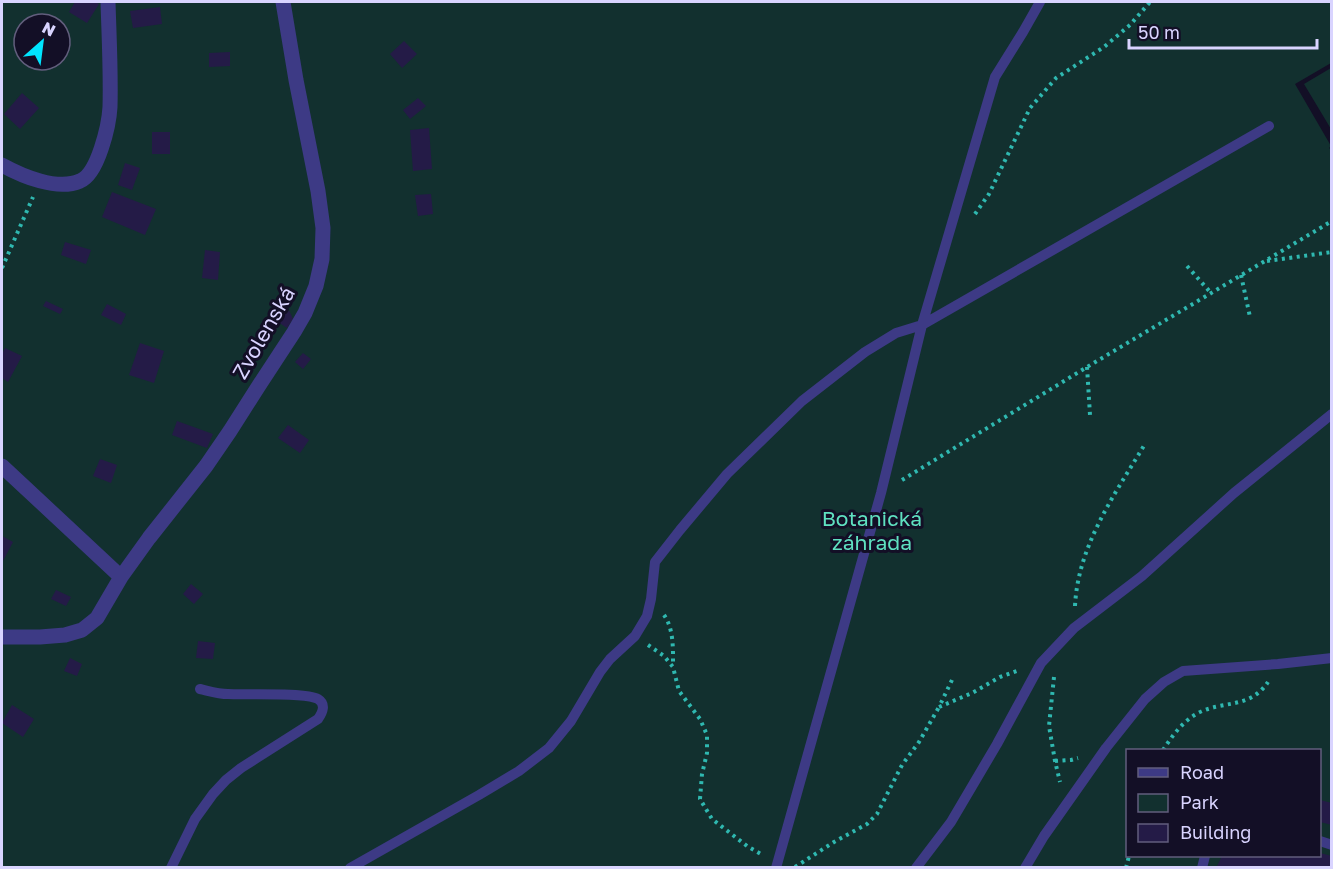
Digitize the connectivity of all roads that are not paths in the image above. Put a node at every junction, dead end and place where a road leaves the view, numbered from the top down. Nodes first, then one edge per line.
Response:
1 (108, 2) edge
2 (283, 2) edge
3 (1040, 2) edge
4 (1269, 126) dead end
5 (2, 165) edge
6 (924, 320) junction
7 (1332, 414) edge
8 (2, 466) edge
9 (121, 577) junction
10 (2, 637) edge
11 (1332, 658) edge
12 (200, 689) dead end
13 (777, 866) edge
14 (171, 867) edge
15 (350, 867) edge
16 (916, 867) edge
17 (1025, 867) edge

1 - 5 street
2 - 9 street, Zvolenská
3 - 6 lane
4 - 6 lane
6 - 13 lane
6 - 15 lane
7 - 16 lane
8 - 9 street
9 - 10 street, Zvolenská
11 - 17 lane
12 - 14 lane

